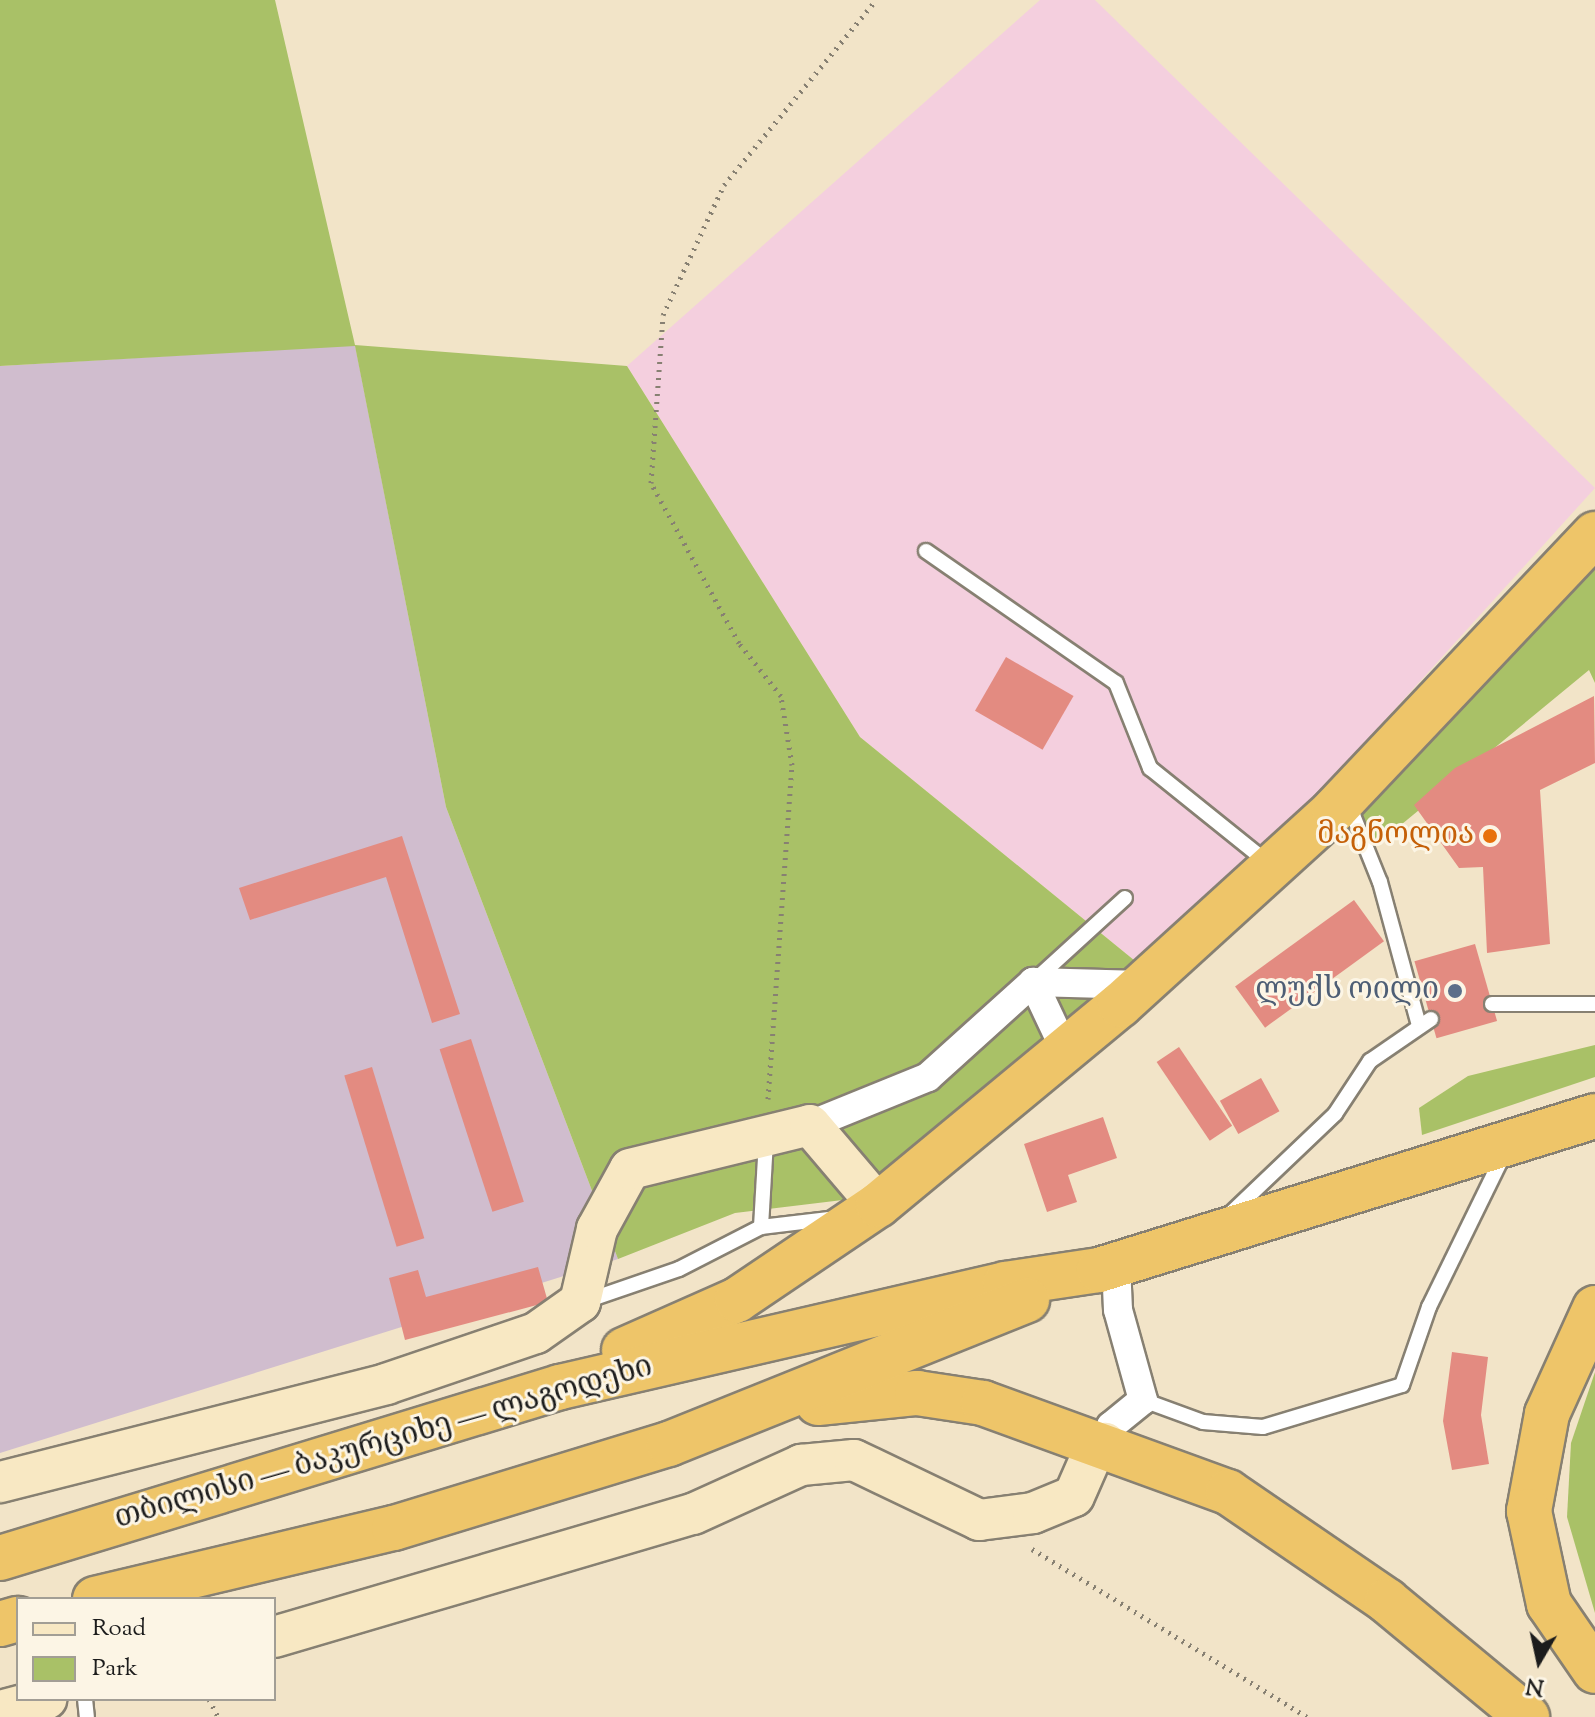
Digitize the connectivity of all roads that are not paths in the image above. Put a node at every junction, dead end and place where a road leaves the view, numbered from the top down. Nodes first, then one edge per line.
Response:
1 (1595, 534) edge
2 (926, 551) dead end
3 (1334, 810) junction
4 (1274, 867) junction
5 (1125, 898) dead end
6 (1033, 982) junction
7 (1142, 985) junction
8 (1492, 1004) dead end
9 (1595, 1004) edge
10 (1065, 1050) junction
11 (1595, 1116) edge
12 (810, 1125) junction
13 (1595, 1128) edge
14 (766, 1132) junction
15 (1509, 1144) junction
16 (868, 1212) junction
17 (761, 1227) junction
18 (1203, 1238) junction
19 (1108, 1268) junction
20 (580, 1302) junction
21 (1595, 1308) edge
22 (560, 1387) junction
23 (1143, 1400) junction
24 (1105, 1443) junction
25 (669, 1444) junction
26 (0, 1482) edge
27 (0, 1558) edge
28 (103, 1597) edge
29 (276, 1636) edge
30 (1595, 1671) edge
31 (38, 1701) edge
32 (0, 1711) edge
33 (1527, 1717) edge

1 - 3 highway
2 - 4 lane
3 - 4 highway
3 - 18 lane
4 - 7 highway
5 - 6 lane
6 - 7 street
6 - 10 street
6 - 12 street
7 - 10 highway
8 - 9 lane
10 - 16 highway
11 - 15 highway, თბილისი — ბაკურციხე — ლაგოდეხი
12 - 14 street
12 - 16 street
13 - 15 highway, თბილისი — ბაკურციხე — ლაგოდეხი
14 - 17 lane
14 - 20 street
15 - 18 highway, თბილისი — ბაკურციხე — ლაგოდეხი
15 - 23 lane
16 - 17 lane
16 - 22 highway
17 - 20 lane
18 - 19 highway, თბილისი — ბაკურციხე — ლაგოდეხი
19 - 22 highway, თბილისი — ბაკურციხე — ლაგოდეხი
19 - 23 street
19 - 25 highway, თბილისი — ბაკურციხე — ლაგოდეხი
20 - 26 street
21 - 30 highway
22 - 27 highway, თბილისი — ბაკურციხე — ლაგოდეხი
23 - 24 street
24 - 25 highway
24 - 29 street
24 - 33 highway
25 - 28 highway, თბილისი — ბაკურციხე — ლაგოდეხი
31 - 32 street

